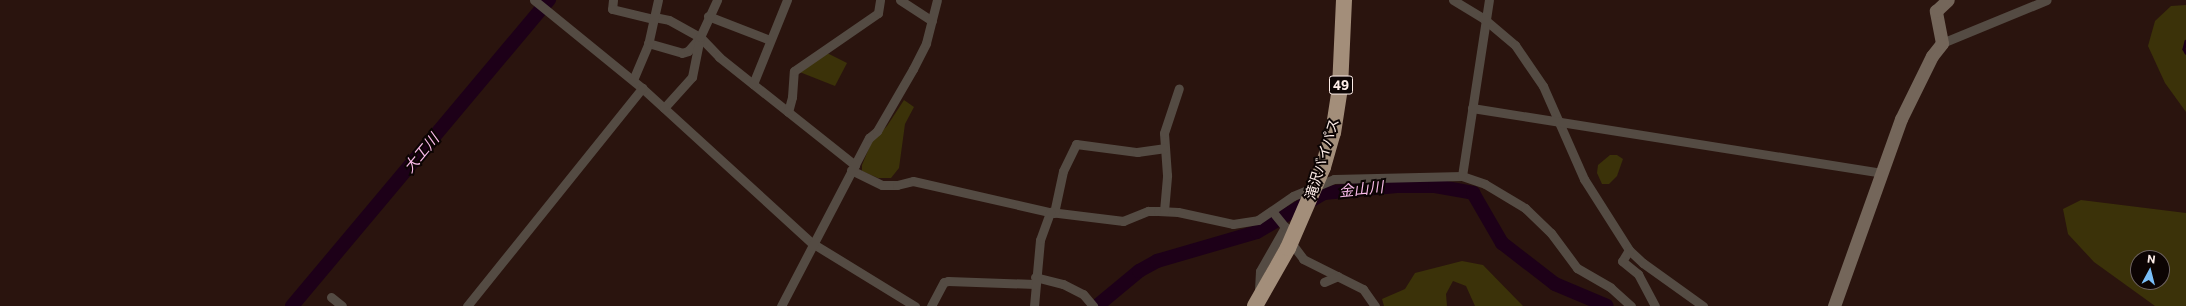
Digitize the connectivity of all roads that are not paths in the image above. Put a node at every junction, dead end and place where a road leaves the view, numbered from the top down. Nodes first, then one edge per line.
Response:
1 (534, 0) edge
2 (613, 0) edge
3 (658, 0) edge
4 (716, 0) edge
5 (788, 0) edge
6 (880, 0) edge
7 (900, 0) edge
8 (937, 0) edge
9 (1344, 0) edge
10 (1453, 0) edge
11 (1489, 0) edge
12 (1948, 0) edge
13 (2047, 0) edge
14 (708, 16) junction
15 (654, 18) junction
16 (1486, 20) junction
17 (932, 21) junction
18 (700, 37) junction
19 (770, 40) junction
20 (648, 43) junction
21 (1942, 43) junction
22 (633, 80) junction
23 (753, 84) junction
24 (642, 88) junction
25 (1179, 88) dead end
26 (664, 108) junction
27 (1472, 108) junction
28 (788, 112) junction
29 (1561, 122) junction
30 (1164, 148) junction
31 (853, 167) junction
32 (1882, 173) junction
33 (1462, 176) junction
34 (1164, 211) junction
35 (1273, 212) junction
36 (1052, 213) junction
37 (1283, 232) junction
38 (812, 243) junction
39 (1629, 250) junction
40 (1338, 276) junction
41 (1035, 281) junction
42 (1324, 282) dead end
43 (331, 297) dead end
44 (1259, 300) edge
45 (1837, 305) edge
46 (342, 306) edge
47 (466, 306) edge
48 (781, 306) edge
49 (915, 306) edge
50 (931, 306) edge
51 (1034, 306) edge
52 (1094, 306) edge
53 (1375, 306) edge
54 (1631, 306) edge
55 (1655, 306) edge
56 (1703, 306) edge

1 - 22 street
2 - 15 street
3 - 15 street
4 - 14 street
5 - 19 street
6 - 28 street
7 - 17 street
8 - 17 street
9 - 44 highway, 滝沢バイパス / 49, bridge
10 - 16 street
11 - 16 street
12 - 21 street
13 - 21 street
14 - 18 street
14 - 19 street
15 - 18 street
15 - 20 street
16 - 27 street
16 - 29 street
17 - 31 street
18 - 20 street
18 - 23 street
18 - 26 street
19 - 23 street
20 - 22 street
21 - 32 street
22 - 24 street
23 - 28 street
24 - 26 street
24 - 47 street
25 - 30 street
26 - 38 street
27 - 29 street
27 - 33 street
28 - 31 street
29 - 32 street
29 - 39 street
30 - 34 street
30 - 36 street
31 - 36 street
31 - 38 street
32 - 45 street
33 - 35 street
33 - 54 street
34 - 35 street
34 - 36 street
35 - 37 street
36 - 41 street
37 - 40 street
37 - 44 street
38 - 48 street
38 - 49 street
39 - 55 street
39 - 56 street
40 - 42 street
40 - 53 street
41 - 50 street
41 - 51 street
41 - 52 street
43 - 46 street

